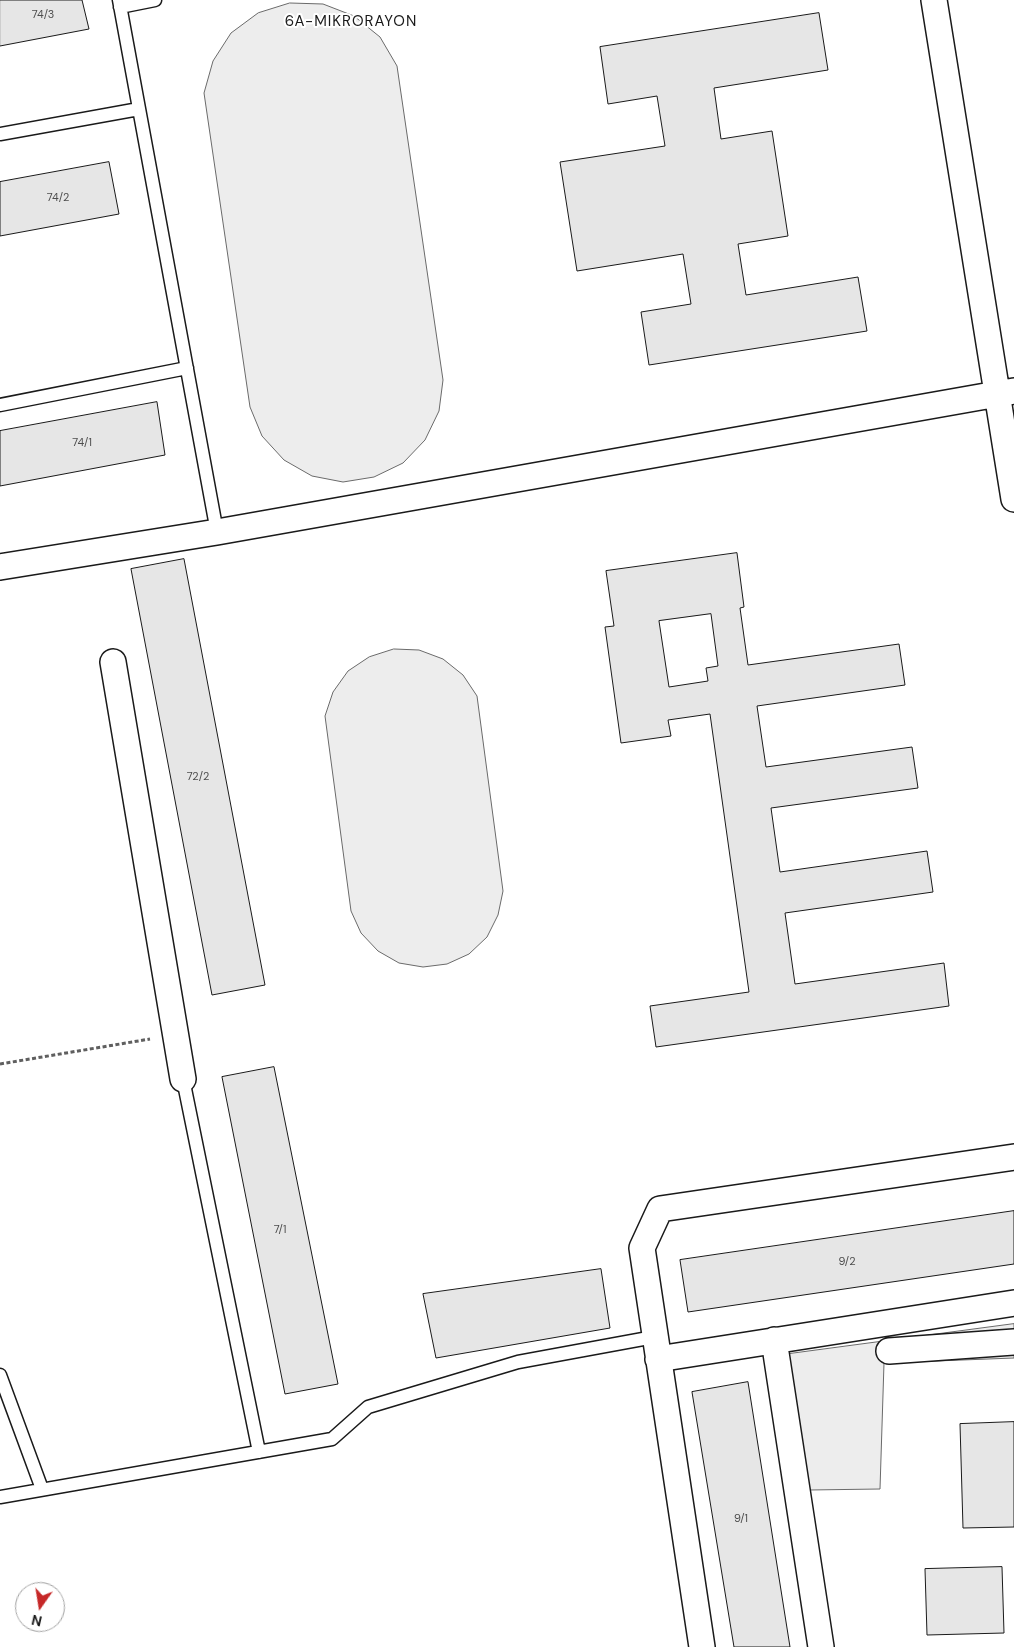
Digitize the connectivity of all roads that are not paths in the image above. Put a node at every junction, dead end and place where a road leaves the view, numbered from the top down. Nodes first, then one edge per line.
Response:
1 (155, 0) edge
2 (934, 0) edge
3 (120, 3) edge
4 (139, 109) junction
5 (0, 134) edge
6 (187, 368) junction
7 (1005, 392) edge
8 (0, 405) edge
9 (1014, 499) edge
10 (216, 532) junction
11 (0, 567) edge
12 (113, 662) dead end
13 (183, 1078) joint
14 (1014, 1157) edge
15 (1014, 1303) edge
16 (774, 1340) junction
17 (1014, 1342) edge
18 (656, 1348) junction
19 (889, 1351) dead end
20 (0, 1375) edge
21 (258, 1452) junction
22 (42, 1489) junction
23 (0, 1497) edge
24 (702, 1647) edge
25 (821, 1647) edge

1 - 3 lane
2 - 7 street
3 - 4 lane
4 - 5 lane
4 - 6 lane
6 - 8 lane
6 - 10 lane
7 - 9 street
7 - 10 street
10 - 11 street
12 - 13 street
13 - 21 lane
14 - 18 street
15 - 16 street
16 - 18 street
16 - 25 street
17 - 19 street
18 - 21 lane
18 - 24 street
20 - 22 lane
21 - 22 lane
22 - 23 lane

